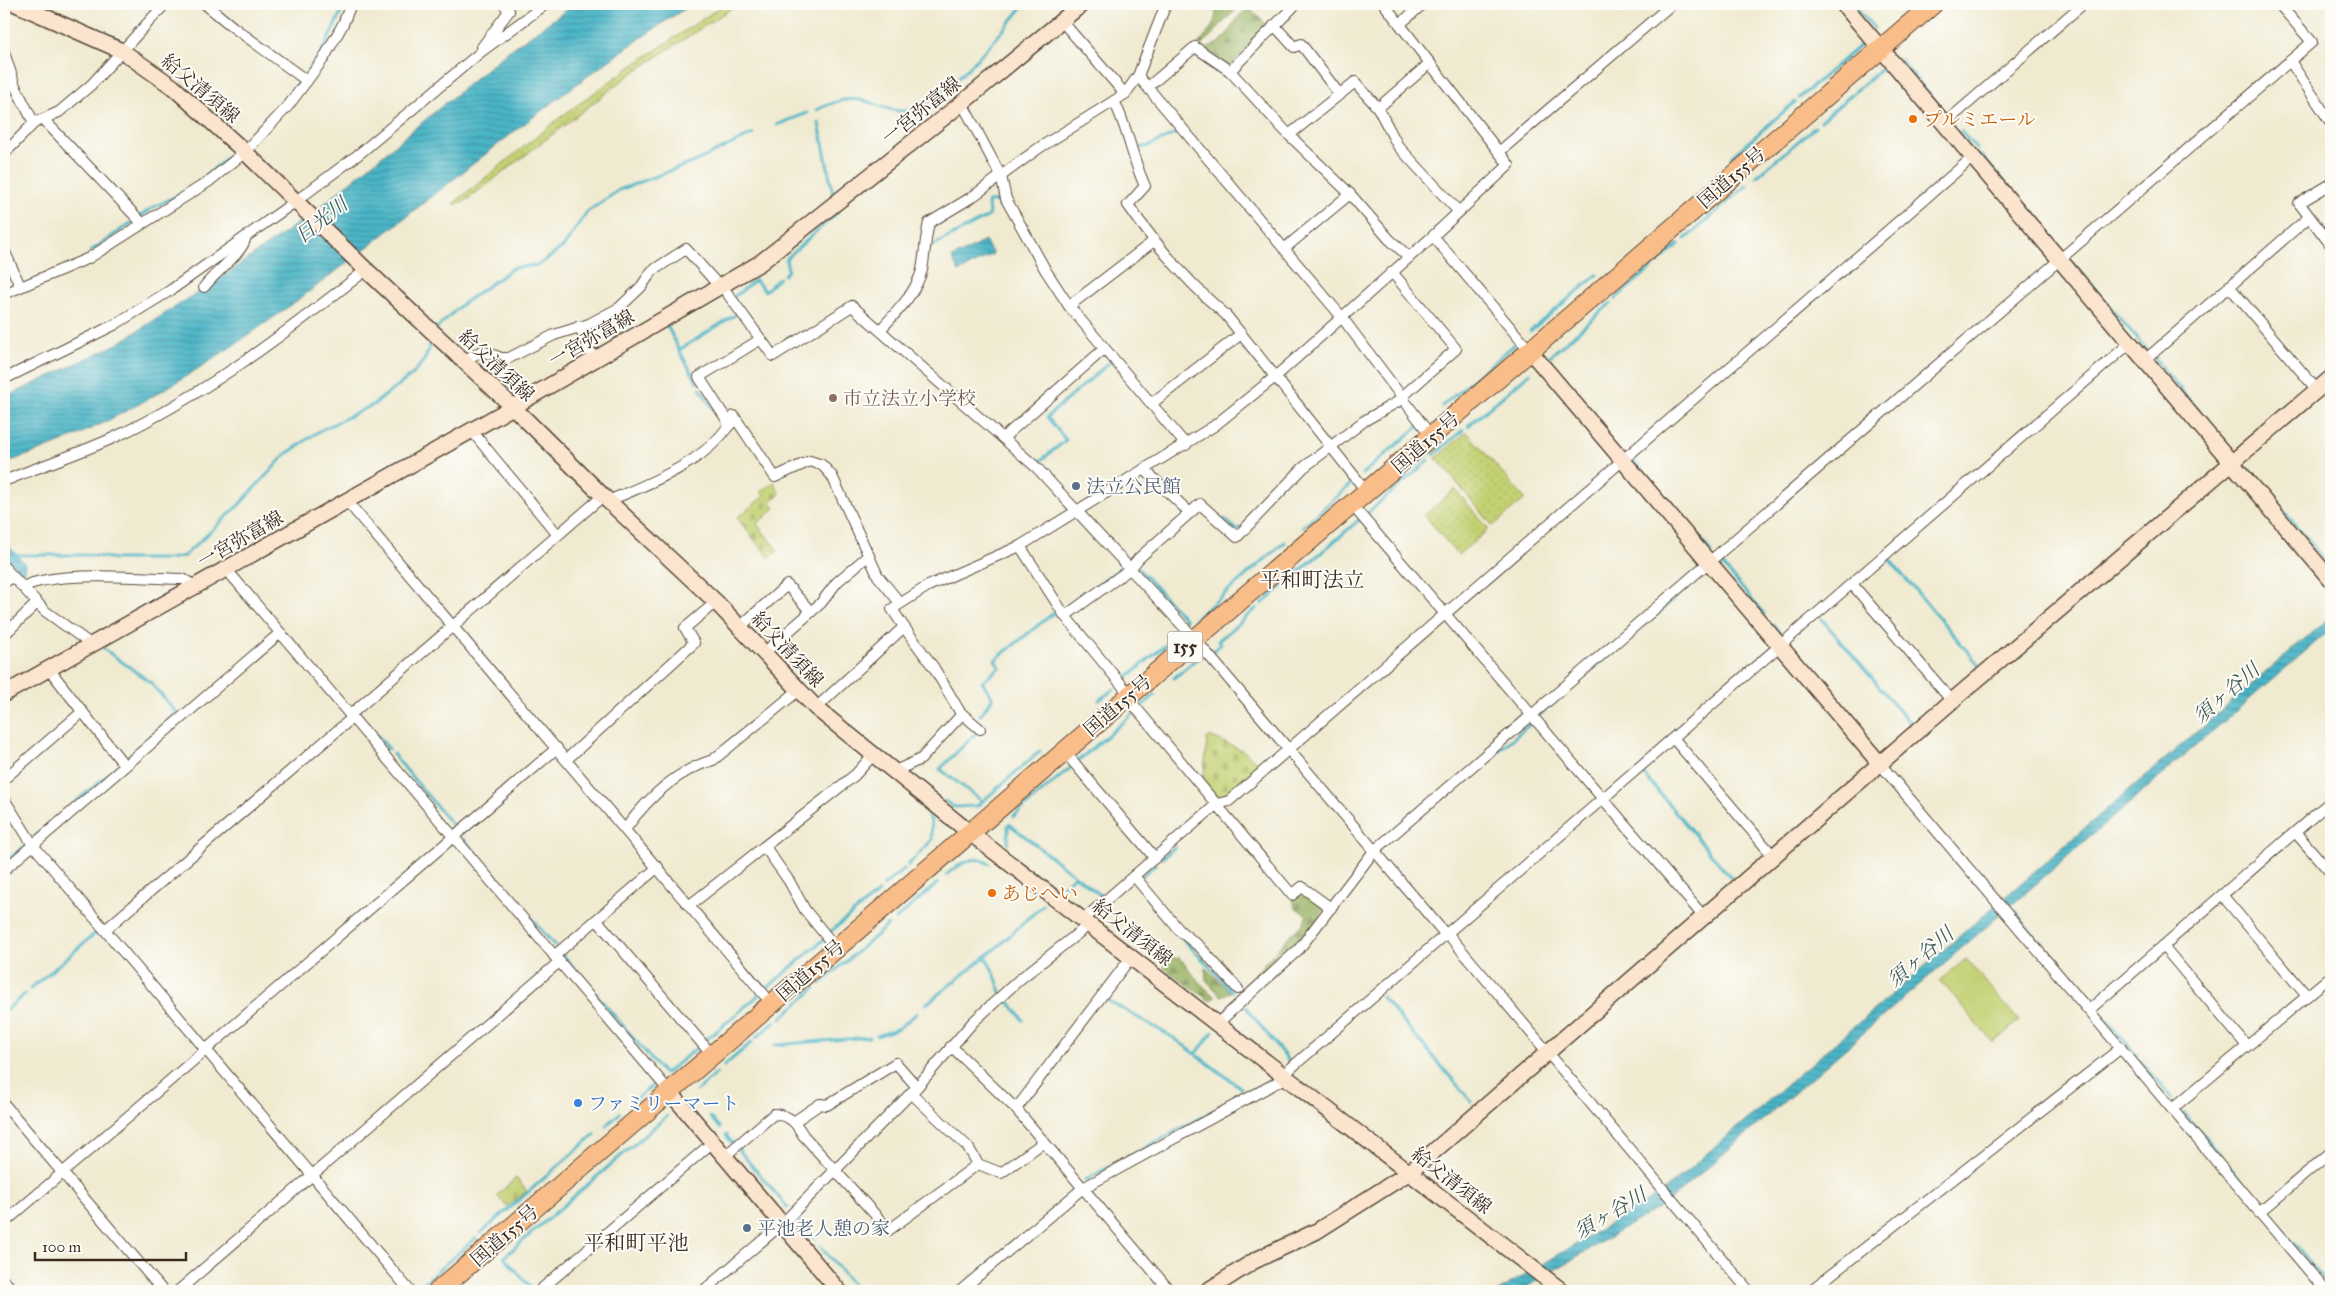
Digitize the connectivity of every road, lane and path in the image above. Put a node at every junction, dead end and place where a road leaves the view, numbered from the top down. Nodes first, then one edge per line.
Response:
1 (16, 4) edge
2 (165, 4) edge
3 (205, 4) edge
4 (351, 4) edge
5 (504, 4) edge
6 (546, 4) edge
7 (1082, 4) edge
8 (1166, 4) edge
9 (1296, 4) edge
10 (1384, 4) edge
11 (1423, 4) edge
12 (1672, 4) edge
13 (1843, 4) edge
14 (1933, 4) edge
15 (2083, 4) edge
16 (2279, 4) edge
17 (1061, 20) junction
18 (1400, 24) junction
19 (1274, 25) junction
20 (1881, 49) junction
21 (122, 51) junction
22 (482, 51) junction
23 (4, 52) edge
24 (2290, 61) junction
25 (1430, 63) junction
26 (1230, 71) junction
27 (1138, 76) junction
28 (304, 80) junction
29 (1148, 87) junction
30 (1125, 94) junction
31 (1340, 95) junction
32 (1114, 101) junction
33 (962, 103) junction
34 (1378, 108) junction
35 (39, 121) junction
36 (2331, 123) edge
37 (1944, 124) junction
38 (1289, 135) junction
39 (242, 149) junction
40 (1500, 152) junction
41 (4, 154) edge
42 (1973, 157) junction
43 (1001, 176) junction
44 (2331, 184) edge
45 (1350, 194) junction
46 (299, 204) junction
47 (1459, 212) junction
48 (2308, 218) junction
49 (140, 220) junction
50 (1433, 236) junction
51 (246, 237) junction
52 (1154, 241) junction
53 (2331, 244) edge
54 (1285, 248) junction
55 (4, 250) edge
56 (1409, 257) junction
57 (2060, 260) junction
58 (364, 268) junction
59 (1392, 272) junction
60 (18, 282) dead end
61 (721, 286) junction
62 (2229, 286) junction
63 (204, 287) dead end
64 (4, 294) edge
65 (1069, 306) junction
66 (1342, 316) junction
67 (579, 326) junction
68 (880, 330) junction
69 (1241, 334) junction
70 (761, 339) junction
71 (2130, 343) junction
72 (1104, 348) junction
73 (1530, 351) junction
74 (594, 360) junction
75 (2145, 360) junction
76 (463, 361) junction
77 (1275, 377) junction
78 (2331, 378) edge
79 (4, 379) edge
80 (2318, 390) junction
81 (1403, 397) junction
82 (1151, 404) junction
83 (513, 407) junction
84 (730, 425) junction
85 (471, 430) junction
86 (1431, 436) junction
87 (1003, 438) junction
88 (1186, 445) junction
89 (1331, 447) junction
90 (1622, 460) junction
91 (2232, 463) junction
92 (1144, 469) junction
93 (4, 481) edge
94 (1367, 492) junction
95 (606, 498) junction
96 (346, 500) junction
97 (1352, 505) junction
98 (1076, 511) junction
99 (1190, 513) junction
100 (558, 535) junction
101 (1020, 546) junction
102 (869, 555) junction
103 (1710, 563) junction
104 (4, 566) edge
105 (1130, 569) junction
106 (227, 570) junction
107 (13, 576) junction
108 (2331, 580) edge
109 (4, 583) edge
110 (1852, 584) junction
111 (23, 587) junction
112 (196, 587) junction
113 (716, 602) junction
114 (37, 603) junction
115 (900, 603) junction
116 (811, 612) junction
117 (1445, 613) junction
118 (1064, 616) junction
119 (454, 626) junction
120 (741, 626) junction
121 (904, 627) junction
122 (280, 633) junction
123 (4, 635) edge
124 (1195, 639) junction
125 (92, 645) junction
126 (1780, 647) junction
127 (765, 652) junction
128 (49, 669) junction
129 (798, 690) junction
130 (4, 694) edge
131 (1128, 696) junction
132 (1952, 701) junction
133 (816, 708) junction
134 (82, 712) junction
135 (962, 714) junction
136 (351, 716) junction
137 (1532, 716) junction
138 (980, 729) dead end
139 (1674, 739) junction
140 (557, 748) junction
141 (1288, 749) junction
142 (1064, 751) junction
143 (874, 754) junction
144 (567, 759) junction
145 (1881, 765) junction
146 (125, 766) junction
147 (895, 771) junction
148 (4, 779) edge
149 (4, 798) edge
150 (1603, 799) junction
151 (2331, 800) edge
152 (1217, 804) junction
153 (626, 828) junction
154 (969, 832) junction
155 (2295, 832) junction
156 (453, 837) junction
157 (33, 845) junction
158 (765, 847) junction
159 (1374, 851) junction
160 (1774, 857) junction
161 (1155, 858) junction
162 (658, 867) junction
163 (4, 870) edge
164 (2331, 873) edge
165 (1134, 876) junction
166 (2222, 895) junction
167 (690, 906) junction
168 (1331, 908) junction
169 (1704, 917) junction
170 (597, 920) junction
171 (1087, 922) junction
172 (105, 930) junction
173 (1446, 934) junction
174 (2163, 946) junction
175 (836, 948) junction
176 (1132, 956) junction
177 (557, 959) junction
178 (2331, 976) edge
179 (1238, 990) dead end
180 (2307, 996) junction
181 (772, 1004) junction
182 (2088, 1010) junction
183 (1217, 1024) junction
184 (951, 1046) junction
185 (2247, 1046) junction
186 (2121, 1048) junction
187 (206, 1050) junction
188 (1548, 1051) junction
189 (712, 1055) junction
190 (1285, 1076) junction
191 (914, 1090) junction
192 (670, 1092) junction
193 (4, 1104) edge
194 (2172, 1108) junction
195 (1016, 1109) junction
196 (795, 1121) junction
197 (713, 1142) junction
198 (1044, 1142) junction
199 (2331, 1152) edge
200 (724, 1156) junction
201 (978, 1164) junction
202 (836, 1169) junction
203 (62, 1172) junction
204 (1410, 1172) junction
205 (312, 1176) junction
206 (1083, 1188) junction
207 (2259, 1213) junction
208 (4, 1223) edge
209 (782, 1224) junction
210 (4, 1281) edge
211 (1213, 1290) edge
212 (14, 1291) edge
213 (163, 1291) edge
214 (178, 1291) edge
215 (410, 1291) edge
216 (438, 1291) edge
217 (539, 1291) edge
218 (703, 1291) edge
219 (839, 1291) edge
220 (960, 1291) edge
221 (1170, 1291) edge
222 (1562, 1291) edge
223 (1749, 1291) edge
224 (1810, 1291) edge
225 (2326, 1291) edge

1 - 21 main road, 給父清須線
2 - 21 street
3 - 28 street
4 - 28 street
5 - 22 street
6 - 22 street
7 - 17 main road, 一宮弥富線
8 - 27 street
9 - 19 street
10 - 18 street
11 - 18 street
12 - 40 street
13 - 20 main road
14 - 20 highway, 国道155号 / 155
15 - 37 street
16 - 24 street
17 - 30 street
17 - 33 main road, 一宮弥富線
18 - 25 street
19 - 26 street
19 - 31 street
20 - 37 main road
20 - 73 highway, 国道155号 / 155
21 - 35 street
21 - 39 main road, 給父清須線
22 - 46 street
23 - 35 street
24 - 36 street
24 - 57 street
25 - 34 street
25 - 40 street
26 - 29 street
26 - 38 street
27 - 29 street
27 - 30 street
28 - 39 street
29 - 54 street
30 - 32 street
31 - 34 street
31 - 38 street
32 - 43 street
32 - 52 street
33 - 43 street
33 - 61 main road, 一宮弥富線
34 - 47 street
35 - 41 street
35 - 49 street
37 - 42 main road
38 - 45 street
39 - 46 main road, 給父清須線
39 - 49 street
40 - 47 street
42 - 57 main road
42 - 90 street
43 - 65 street
43 - 68 street
44 - 48 street
45 - 54 street
45 - 56 street
46 - 51 street
46 - 58 main road, 給父清須線
47 - 50 street
48 - 53 street
48 - 62 street
49 - 64 street
50 - 56 street
50 - 73 street
51 - 63 street
51 - 79 street
52 - 65 street
52 - 69 street
54 - 66 street
55 - 60 street
56 - 59 street
57 - 71 main road
57 - 103 street
58 - 76 main road, 給父清須線
58 - 93 street
59 - 66 street
59 - 81 street
61 - 67 street
61 - 70 street
61 - 74 main road, 一宮弥富線
62 - 75 street
62 - 80 street
65 - 72 street
66 - 77 street
66 - 81 street
67 - 74 street
67 - 76 street
68 - 70 street
68 - 87 street
69 - 77 street
69 - 82 street
70 - 84 street
71 - 75 main road
71 - 110 street
72 - 82 street
72 - 87 street
73 - 86 highway, 国道155号 / 155
73 - 90 main road
74 - 83 main road, 一宮弥富線
75 - 91 main road
76 - 83 main road, 給父清須線
77 - 88 street
77 - 89 street
78 - 80 main road
80 - 91 main road
81 - 86 street
81 - 89 street
82 - 88 street
83 - 85 main road, 一宮弥富線
83 - 95 main road, 給父清須線
84 - 95 street
84 - 102 street
85 - 96 main road, 一宮弥富線
85 - 100 street
86 - 94 highway, 国道155号 / 155
87 - 98 street
88 - 92 street
89 - 94 street
89 - 99 street
90 - 103 main road
90 - 117 street
91 - 108 main road
91 - 132 main road
92 - 98 street
92 - 99 street
94 - 97 highway, 国道155号 / 155
95 - 100 street
95 - 113 main road, 給父清須線
96 - 106 main road, 一宮弥富線
96 - 119 street
97 - 117 street
97 - 124 highway, 国道155号 / 155
98 - 101 street
98 - 105 street
99 - 105 street
100 - 119 street
101 - 115 street
101 - 118 street
102 - 115 street
102 - 116 street
103 - 126 main road
103 - 137 street
104 - 107 street
105 - 118 street
105 - 124 street
106 - 112 main road, 一宮弥富線
106 - 122 street
107 - 109 street
107 - 111 street
110 - 126 street
110 - 132 street
111 - 112 street
111 - 114 street
112 - 125 main road, 一宮弥富線
113 - 120 main road, 給父清須線
113 - 144 street
114 - 123 street
114 - 125 street
115 - 121 street
116 - 120 street
116 - 127 street
117 - 137 street
117 - 141 street
118 - 131 street
119 - 136 street
119 - 140 street
120 - 127 main road, 給父清須線
121 - 133 street
121 - 135 street
122 - 136 street
122 - 146 street
124 - 131 highway, 国道155号 / 155
124 - 141 street
125 - 128 main road, 一宮弥富線
126 - 139 street
126 - 145 main road
127 - 129 main road, 給父清須線
128 - 130 main road, 一宮弥富線
128 - 134 street
129 - 133 main road, 給父清須線
129 - 153 street
131 - 142 highway, 国道155号 / 155
131 - 152 street
132 - 145 main road
133 - 143 main road, 給父清須線
134 - 146 street
134 - 148 street
135 - 138 street
135 - 147 street
136 - 156 street
136 - 172 street
137 - 150 street
137 - 159 street
139 - 150 street
139 - 160 street
140 - 144 street
140 - 156 street
141 - 152 street
141 - 159 street
142 - 154 highway, 国道155号 / 155
142 - 161 street
143 - 147 main road, 給父清須線
143 - 158 street
144 - 153 street
145 - 160 main road
145 - 182 street
146 - 157 street
147 - 154 main road, 給父清須線
149 - 157 street
150 - 169 street
150 - 173 street
151 - 155 street
152 - 161 street
152 - 168 street
153 - 162 street
154 - 171 main road, 給父清須線
154 - 175 highway, 国道155号 / 155
155 - 164 street
155 - 166 street
156 - 177 street
156 - 187 street
157 - 163 street
157 - 172 street
158 - 167 street
158 - 175 street
159 - 168 street
159 - 173 street
160 - 169 main road
161 - 165 street
162 - 167 street
162 - 170 street
165 - 171 street
165 - 179 street
166 - 174 street
166 - 180 street
167 - 181 street
168 - 183 street
169 - 188 main road
170 - 177 street
170 - 189 street
171 - 176 main road, 給父清須線
171 - 184 street
172 - 187 street
173 - 188 street
173 - 190 street
174 - 182 street
174 - 185 street
175 - 181 highway, 国道155号 / 155
176 - 183 main road, 給父清須線
176 - 195 street
177 - 192 street
177 - 205 street
178 - 180 street
180 - 185 street
181 - 189 highway, 国道155号 / 155
182 - 186 street
183 - 190 main road, 給父清須線
184 - 191 street
184 - 195 street
185 - 194 street
186 - 194 street
186 - 224 street
187 - 203 street
187 - 205 street
188 - 204 main road
188 - 223 street
189 - 192 highway, 国道155号 / 155
190 - 204 main road, 給父清須線
190 - 206 street
191 - 196 street
191 - 201 street
191 - 202 street
192 - 197 main road
192 - 216 highway, 国道155号 / 155
193 - 203 street
194 - 207 street
195 - 198 street
196 - 200 street
196 - 202 street
197 - 200 main road
197 - 217 street
198 - 201 street
198 - 206 street
199 - 207 street
200 - 209 main road
201 - 202 street
202 - 209 street
203 - 208 street
203 - 213 street
204 - 211 main road
204 - 222 main road, 給父清須線
205 - 214 street
205 - 215 street
206 - 220 street
206 - 221 street
207 - 225 street
209 - 218 street
209 - 219 main road
210 - 212 street

